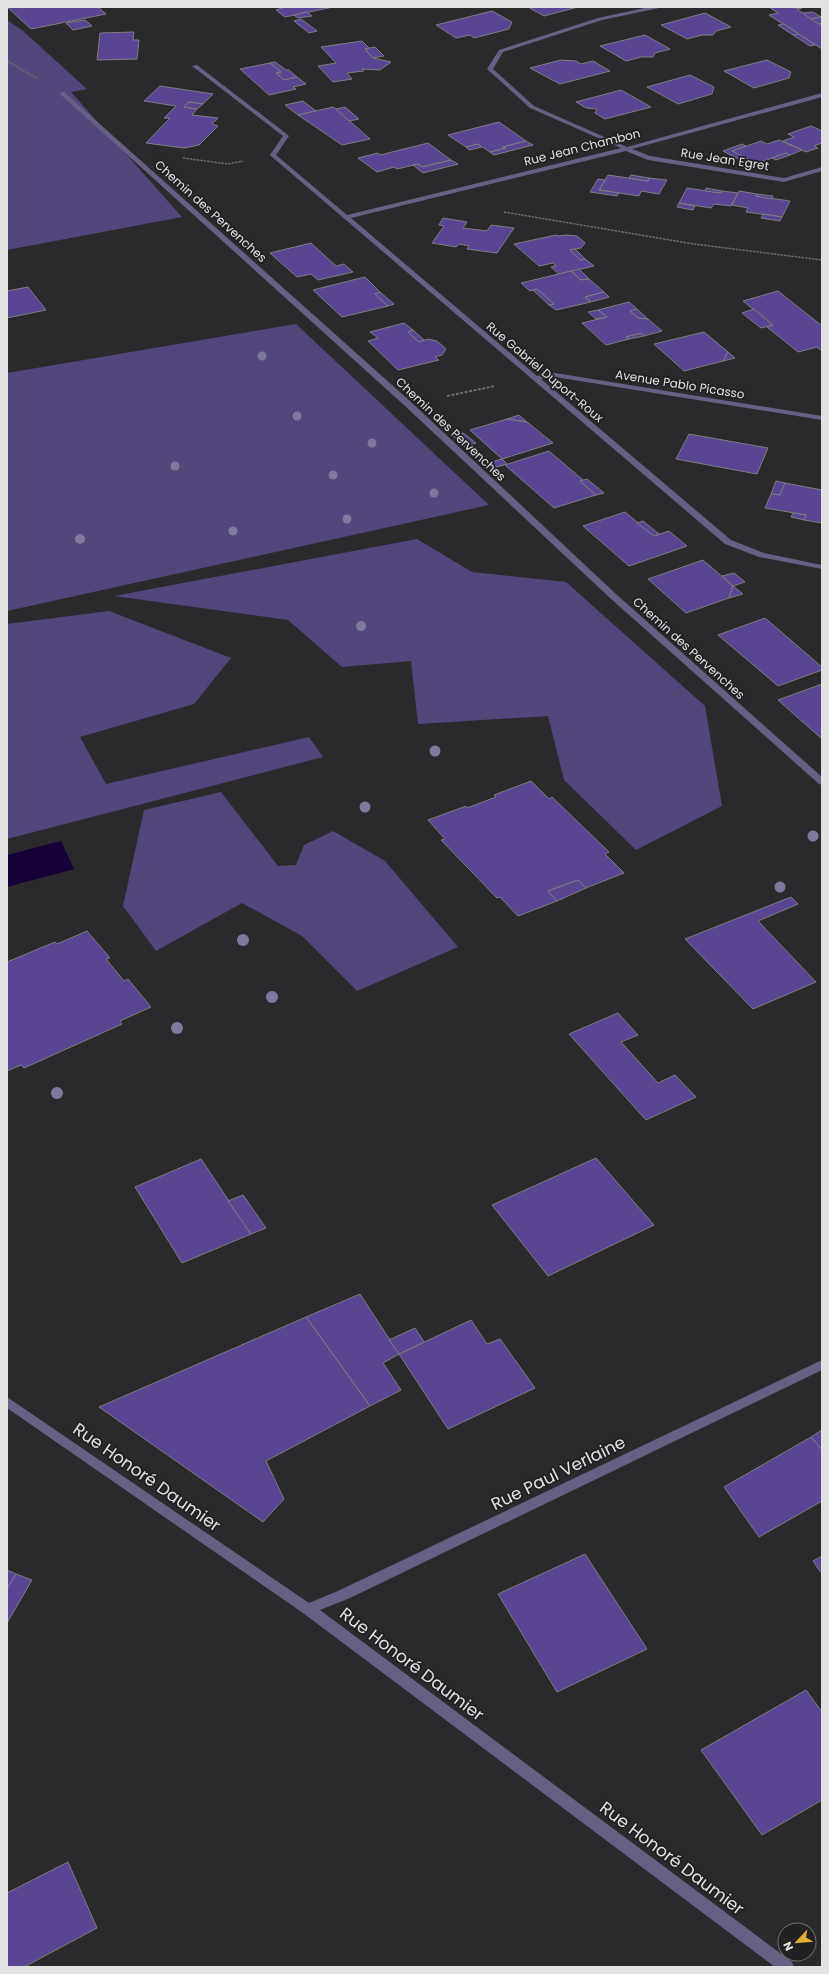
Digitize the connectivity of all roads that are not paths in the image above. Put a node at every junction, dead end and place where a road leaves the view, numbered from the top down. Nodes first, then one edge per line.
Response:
1 (661, 7) edge
2 (195, 66) dead end
3 (62, 93) dead end
4 (822, 96) edge
5 (625, 149) junction
6 (822, 169) edge
7 (347, 217) junction
8 (535, 378) junction
9 (822, 418) edge
10 (822, 566) edge
11 (822, 782) edge
12 (822, 1365) edge
13 (7, 1402) edge
14 (308, 1609) junction
15 (787, 1967) edge

1 - 5 street, Rue Jean Egret
2 - 7 street, Rue Gabriel Duport-Roux
3 - 11 street, Chemin des Pervenches
4 - 5 street, Rue Jean Chambon
5 - 6 street, Rue Jean Egret
5 - 7 street, Rue Jean Chambon
7 - 8 street, Rue Gabriel Duport-Roux
8 - 9 street, Avenue Pablo Picasso
8 - 10 street, Rue Gabriel Duport-Roux
12 - 14 street, Rue Paul Verlaine
13 - 14 street, Rue Honoré Daumier
14 - 15 street, Rue Honoré Daumier

